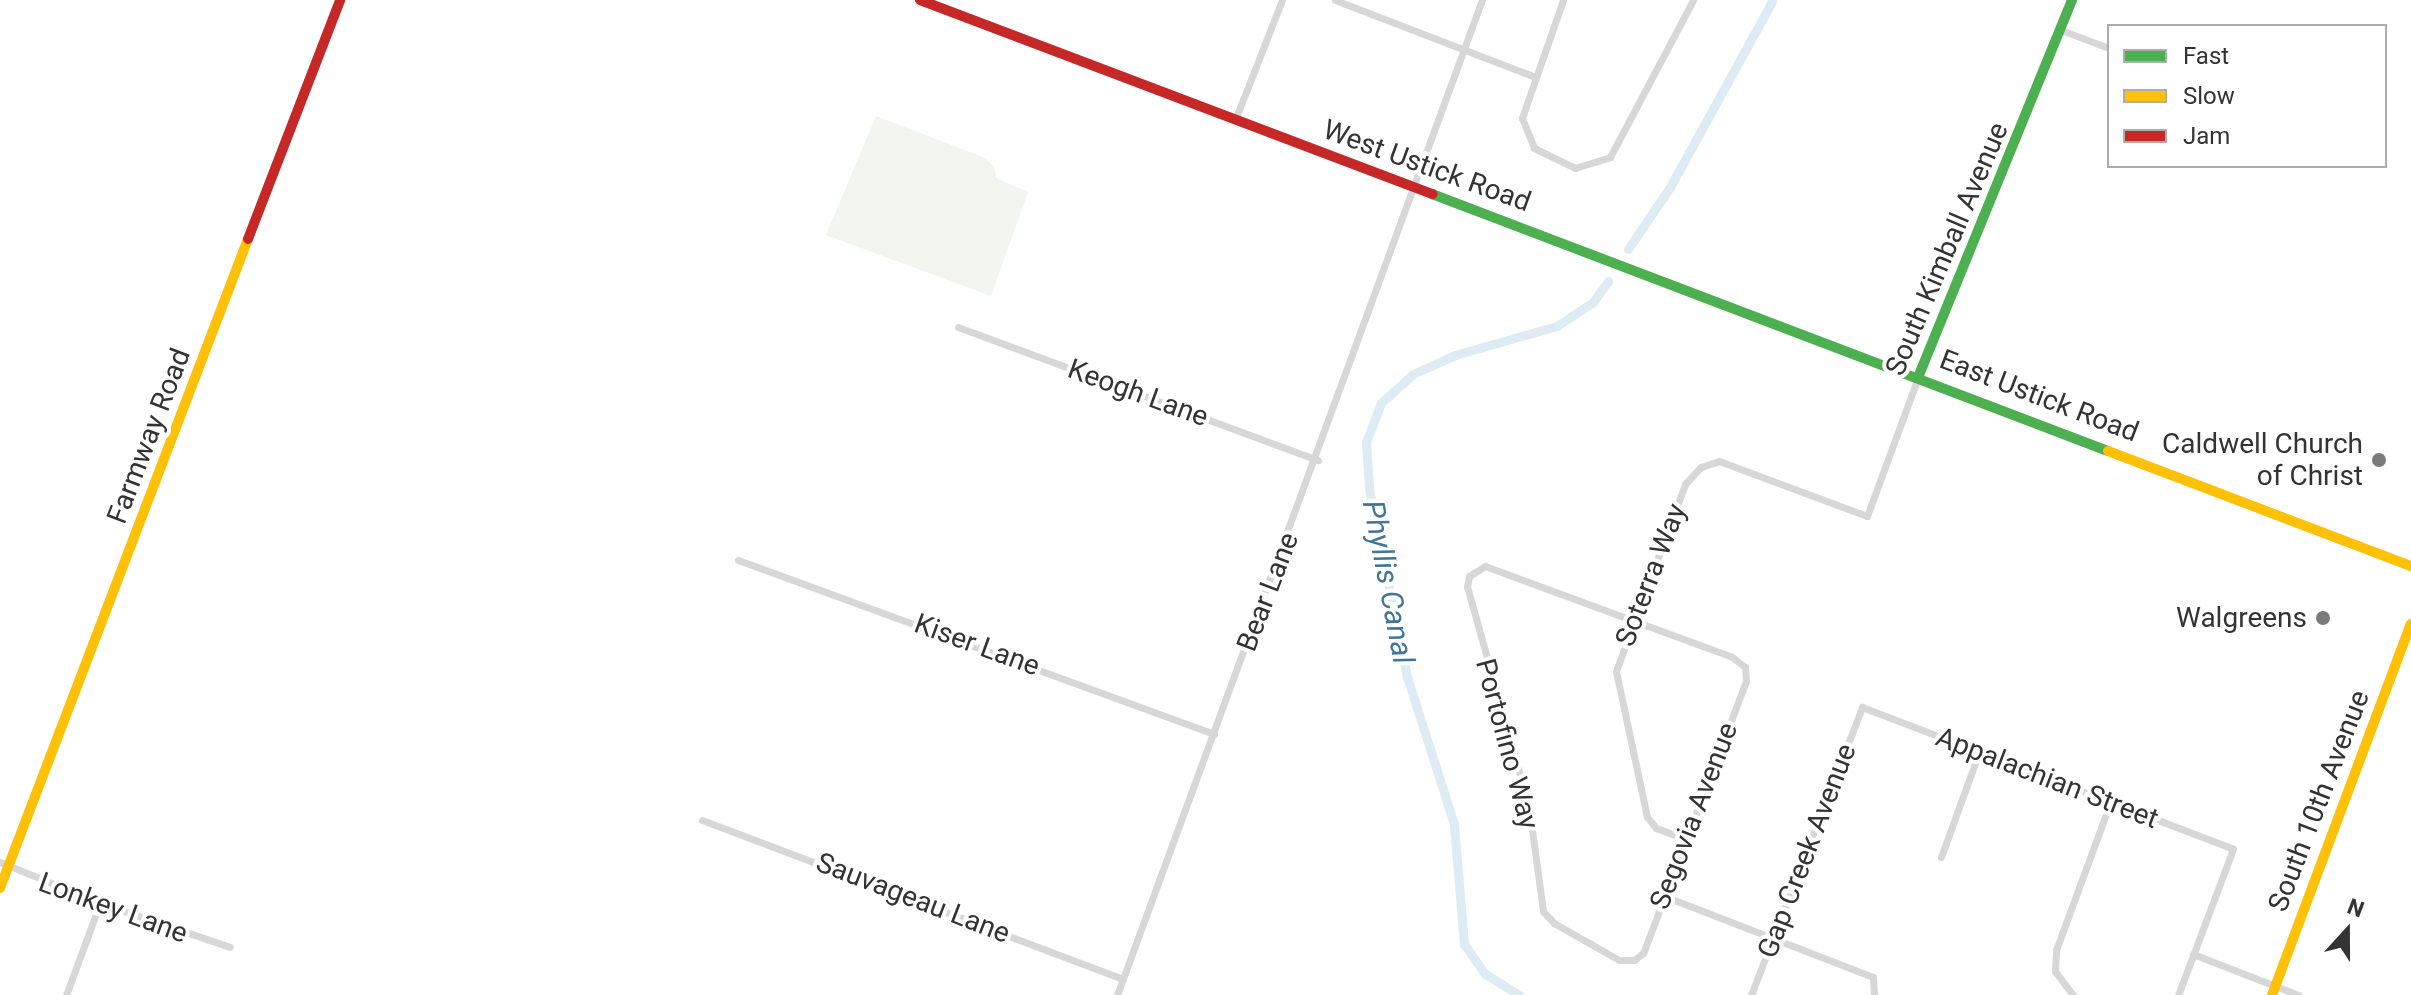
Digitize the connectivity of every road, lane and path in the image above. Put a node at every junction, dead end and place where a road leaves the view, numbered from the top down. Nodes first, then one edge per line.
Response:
1 (340, 0) edge
2 (920, 0) edge
3 (1282, 0) edge
4 (1335, 0) edge
5 (1482, 0) edge
6 (1563, 0) edge
7 (1693, 0) edge
8 (2072, 0) edge
9 (2061, 30) junction
10 (2107, 47) edge
11 (1464, 50) junction
12 (1533, 76) junction
13 (1235, 120) junction
14 (1415, 187) junction
15 (958, 327) dead end
16 (1919, 375) junction
17 (1318, 460) junction
18 (1867, 516) joint
19 (738, 560) dead end
20 (2411, 566) edge
21 (1633, 621) junction
22 (2411, 624) edge
23 (1862, 707) joint
24 (1214, 734) junction
25 (1979, 752) junction
26 (2110, 803) junction
27 (702, 820) dead end
28 (1685, 839) junction
29 (1941, 857) dead end
30 (4, 863) edge
31 (0, 888) edge
32 (1664, 896) junction
33 (100, 903) junction
34 (1773, 940) junction
35 (230, 947) dead end
36 (2193, 954) junction
37 (1634, 960) joint
38 (1123, 979) junction
39 (2273, 991) edge
40 (2062, 992) edge
41 (66, 995) edge
42 (1117, 995) edge
43 (1751, 995) edge
44 (1874, 995) edge
45 (2073, 995) edge
46 (2178, 995) edge
47 (2298, 995) edge

1 - 30 main road, Farmway Road
2 - 13 main road, West Ustick Road
3 - 13 street
4 - 11 street
5 - 11 street, Bear Lane
6 - 12 street
7 - 12 street
8 - 9 main road, South Kimball Avenue
9 - 10 street
9 - 16 main road, South Kimball Avenue
11 - 12 street
11 - 14 street, Bear Lane
13 - 14 main road, West Ustick Road
14 - 16 main road, West Ustick Road
14 - 17 street, Bear Lane
15 - 17 street, Keogh Lane
16 - 18 street, South Kimball Avenue
16 - 20 main road, East Ustick Road
17 - 24 street, Bear Lane
18 - 21 street, Soterra Way
19 - 24 street, Kiser Lane
21 - 28 street, Soterra Way
21 - 28 street, Segovia Avenue
21 - 37 street, Portofino Way
22 - 39 main road, South 10th Avenue
23 - 25 street, Appalachian Street
23 - 34 street, Gap Creek Avenue
24 - 38 street, Bear Lane
25 - 26 street, Appalachian Street
25 - 29 street
26 - 36 street, Appalachian Street
26 - 40 street
27 - 38 street, Sauvageau Lane
28 - 32 street, Segovia Avenue
30 - 31 main road, Farmway Road
30 - 33 street, Lonkey Lane
32 - 34 street
32 - 37 street, Segovia Avenue
33 - 35 street, Lonkey Lane
33 - 41 street
34 - 43 street, Gap Creek Avenue
34 - 44 street
36 - 39 street
36 - 46 street
38 - 42 street, Bear Lane
39 - 47 street
40 - 45 street

